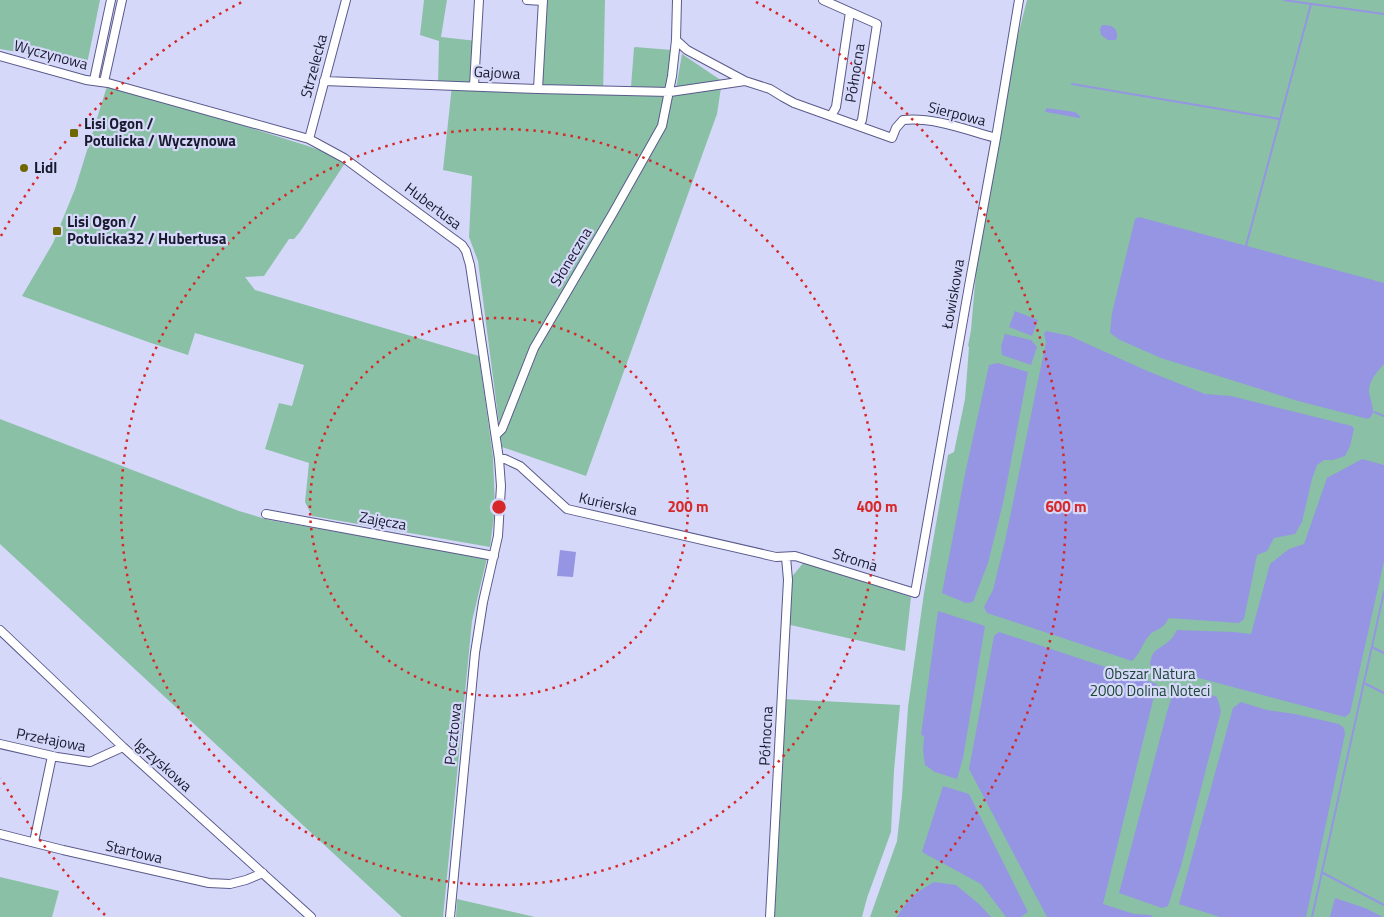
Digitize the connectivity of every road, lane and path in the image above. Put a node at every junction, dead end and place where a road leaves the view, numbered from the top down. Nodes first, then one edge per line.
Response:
1 (111, 0) edge
2 (122, 0) edge
3 (346, 0) edge
4 (479, 0) edge
5 (526, 0) edge
6 (677, 0) edge
7 (823, 0) edge
8 (1019, 0) edge
9 (543, 1) edge
10 (850, 12) junction
11 (676, 40) junction
12 (0, 56) edge
13 (94, 80) junction
14 (324, 81) junction
15 (745, 81) junction
16 (104, 82) junction
17 (474, 86) junction
18 (538, 89) junction
19 (670, 92) junction
20 (832, 116) junction
21 (859, 126) junction
22 (996, 138) junction
23 (310, 139) junction
24 (496, 435) junction
25 (499, 459) junction
26 (266, 514) dead end
27 (494, 556) junction
28 (786, 557) junction
29 (915, 593) joint
30 (0, 630) edge
31 (0, 744) edge
32 (123, 747) junction
33 (52, 756) junction
34 (0, 834) edge
35 (34, 842) junction
36 (262, 873) junction
37 (311, 917) edge
38 (450, 917) edge
39 (770, 917) edge

1 - 13 street
2 - 16 street
3 - 14 street, Strzelecka
4 - 17 street
5 - 9 street
6 - 11 street, Słoneczna
7 - 10 street
8 - 22 street, Łowiskowa
9 - 18 street
10 - 20 street
10 - 21 street, Północna
11 - 15 street
11 - 19 street, Słoneczna
12 - 13 street, Wyczynowa
13 - 16 street, Hubertusa
14 - 17 street, Gajowa
14 - 23 street, Strzelecka
15 - 19 street
15 - 20 street
16 - 23 street, Hubertusa
17 - 18 street, Gajowa
18 - 19 street, Gajowa
19 - 24 street, Słoneczna
20 - 21 street
21 - 22 street, Sierpowa
22 - 29 street, Łowiskowa
23 - 24 street, Hubertusa
24 - 25 street, Hubertusa
25 - 27 street, Hubertusa
25 - 28 street, Kurierska
26 - 27 street, Zajęcza
27 - 38 street, Pocztowa
28 - 29 street, Stroma
28 - 39 street, Północna
30 - 32 street, Igrzyskowa
31 - 33 street, Przełajowa
32 - 33 street, Przełajowa
32 - 36 street, Igrzyskowa
33 - 35 street
34 - 35 street, Startowa
35 - 36 street, Startowa
36 - 37 street, Igrzyskowa

